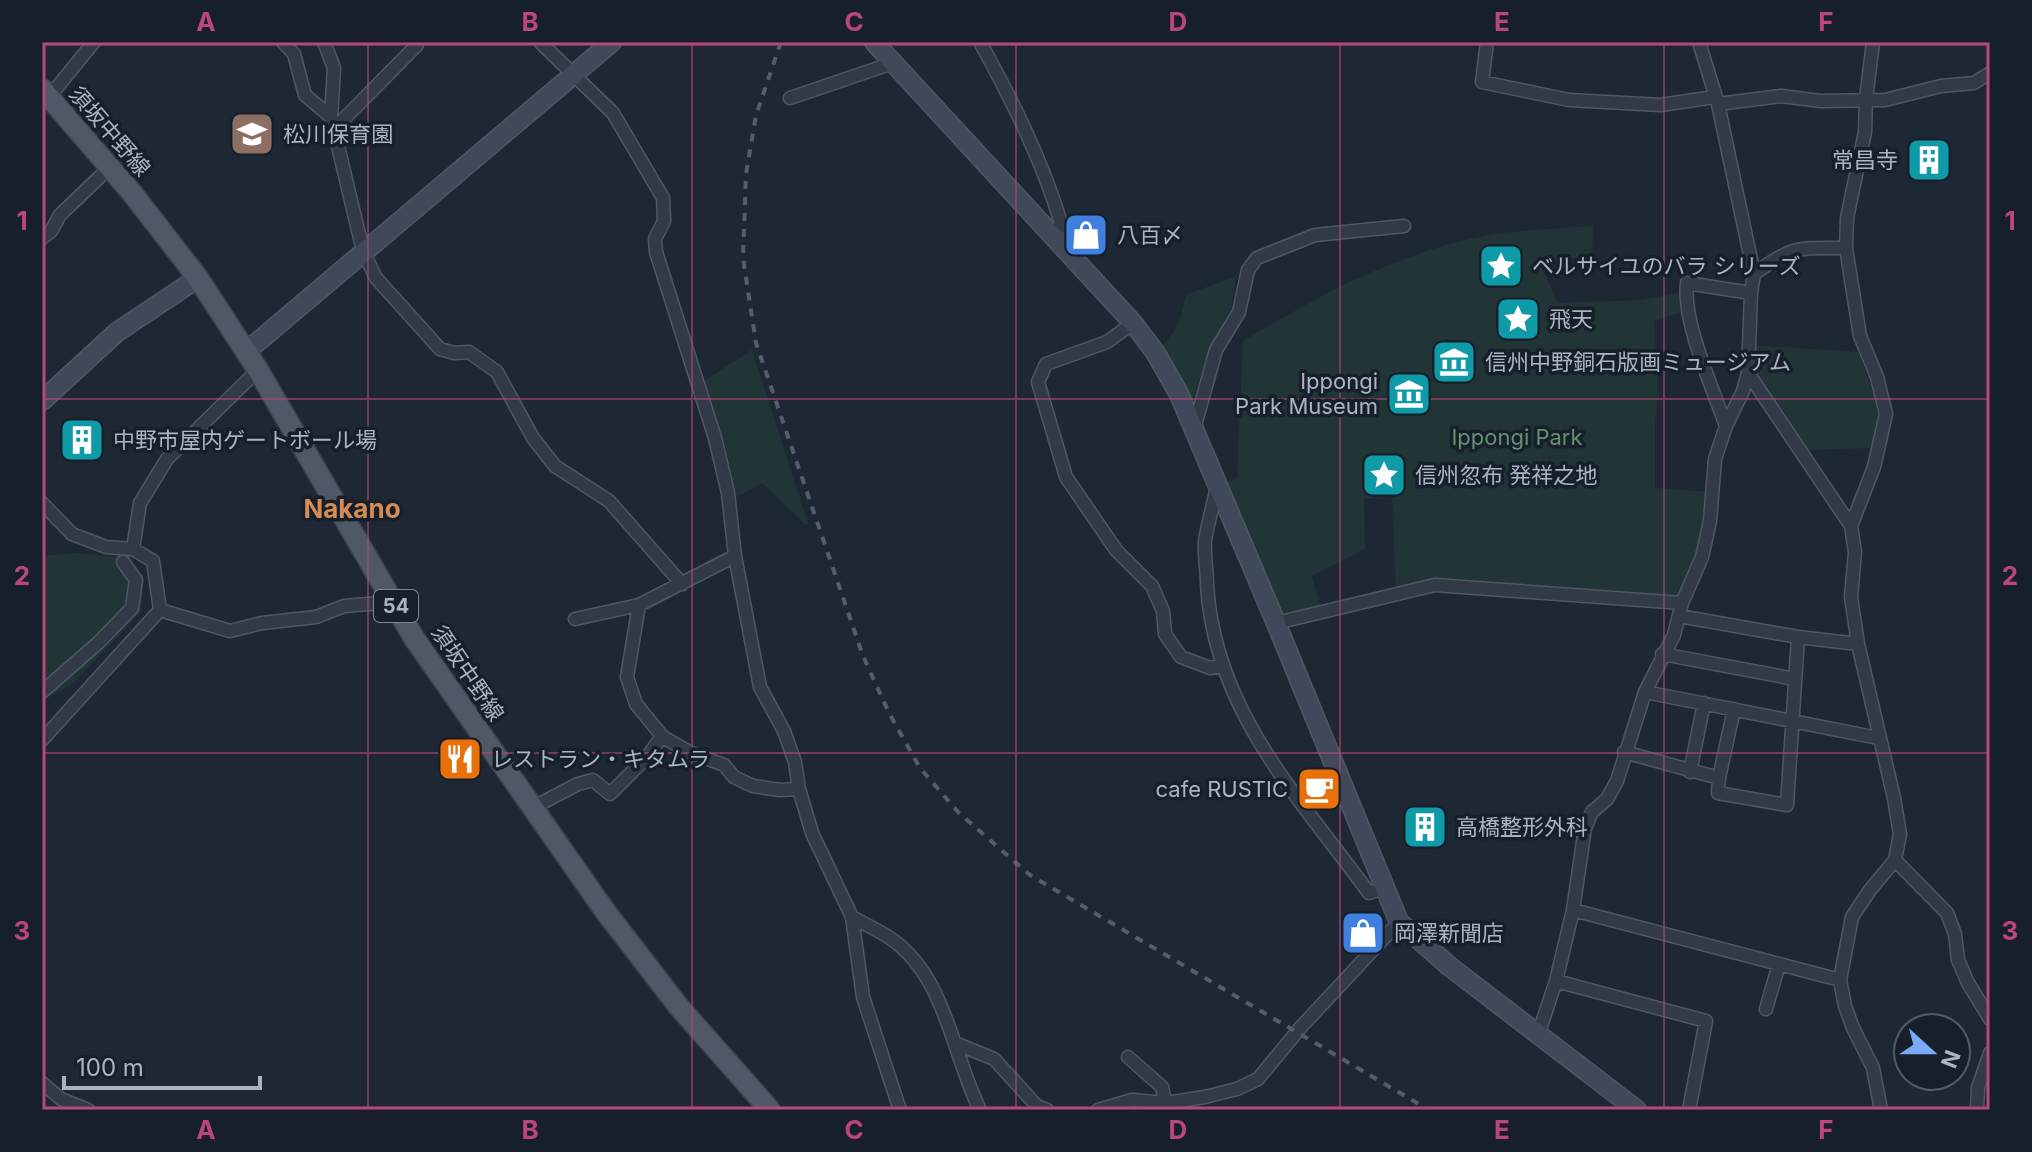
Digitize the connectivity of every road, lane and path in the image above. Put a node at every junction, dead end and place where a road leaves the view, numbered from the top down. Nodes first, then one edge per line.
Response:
1 (94, 42) edge
2 (283, 42) edge
3 (324, 42) edge
4 (540, 42) edge
5 (612, 42) edge
6 (874, 42) edge
7 (980, 42) edge
8 (1487, 42) edge
9 (1699, 42) edge
10 (1873, 42) edge
11 (417, 45) dead end
12 (893, 63) junction
13 (1990, 73) edge
14 (573, 76) junction
15 (46, 93) edge
16 (790, 98) dead end
17 (1866, 99) junction
18 (1716, 101) junction
19 (333, 123) junction
20 (110, 167) junction
21 (1404, 226) dead end
22 (42, 238) edge
23 (1054, 239) junction
24 (1846, 248) junction
25 (363, 251) junction
26 (1754, 274) junction
27 (198, 278) junction
28 (1751, 293) junction
29 (1133, 323) junction
30 (247, 351) junction
31 (258, 370) junction
32 (1748, 373) junction
33 (42, 401) edge
34 (1726, 426) junction
35 (1194, 430) junction
36 (1217, 487) junction
37 (42, 503) edge
38 (1851, 526) junction
39 (133, 549) junction
40 (735, 556) junction
41 (123, 562) dead end
42 (682, 584) junction
43 (393, 602) junction
44 (1682, 603) junction
45 (639, 605) junction
46 (160, 610) junction
47 (1679, 616) junction
48 (575, 619) dead end
49 (1276, 623) junction
50 (1798, 637) junction
51 (1858, 644) junction
52 (1662, 654) junction
53 (1222, 666) junction
54 (1795, 679) junction
55 (42, 692) edge
56 (1645, 692) junction
57 (1704, 703) junction
58 (1734, 709) junction
59 (1791, 719) junction
60 (662, 736) junction
61 (1878, 738) junction
62 (42, 740) edge
63 (1624, 752) junction
64 (1690, 772) junction
65 (1719, 778) junction
66 (799, 789) junction
67 (532, 808) junction
68 (1895, 860) junction
69 (1384, 888) junction
70 (1573, 910) junction
71 (852, 917) junction
72 (1399, 922) junction
73 (1779, 964) junction
74 (1840, 980) junction
75 (1556, 981) junction
76 (1766, 1009) dead end
77 (1990, 1019) edge
78 (1538, 1035) junction
79 (955, 1043) junction
80 (1990, 1053) edge
81 (1128, 1057) dead end
82 (42, 1083) edge
83 (1167, 1107) edge
84 (88, 1110) edge
85 (770, 1110) edge
86 (900, 1110) edge
87 (980, 1110) edge
88 (1047, 1110) edge
89 (1098, 1110) edge
90 (1637, 1110) edge
91 (1689, 1110) edge
92 (1881, 1110) edge
93 (1977, 1110) edge

1 - 15 street
2 - 19 street
3 - 19 street
4 - 14 street
5 - 14 street
6 - 12 street
7 - 23 street
8 - 18 street
9 - 18 street
10 - 17 street
11 - 19 street
12 - 16 street
12 - 23 street
13 - 17 street
14 - 25 street
14 - 40 street
15 - 20 main road, 須坂中野線 / 54
17 - 18 street
17 - 24 street
18 - 26 street
19 - 25 street
20 - 22 street
20 - 27 main road, 須坂中野線 / 54
21 - 35 street
23 - 29 street
24 - 26 street
24 - 38 street
25 - 30 street
25 - 42 street
26 - 28 street
27 - 30 main road, 須坂中野線 / 54
27 - 33 street
28 - 32 street
28 - 34 street
29 - 35 street
29 - 53 street
30 - 31 main road, 須坂中野線 / 54
31 - 39 street
31 - 43 main road, 須坂中野線 / 54
32 - 34 street
32 - 38 street
34 - 44 street
35 - 36 street
36 - 49 street
36 - 53 street
37 - 39 street
38 - 51 street
39 - 46 street
40 - 42 street
40 - 66 street
41 - 55 street
42 - 45 street
43 - 46 street
43 - 67 main road, 須坂中野線 / 54
44 - 47 street
44 - 49 street
45 - 48 street
45 - 60 street
46 - 62 street
47 - 50 street
47 - 52 street
49 - 69 street
50 - 51 street
50 - 54 street
51 - 61 street
52 - 54 street
52 - 56 street
53 - 69 street
54 - 59 street
56 - 57 street
56 - 63 street
57 - 58 street
57 - 64 street
58 - 59 street
58 - 65 street
59 - 61 street
59 - 65 street
60 - 66 street
60 - 67 street
61 - 68 street
63 - 64 street
63 - 70 street
64 - 65 street
66 - 71 street
67 - 85 main road, 須坂中野線 / 54
68 - 74 street
68 - 77 street
69 - 72 street
70 - 73 street
70 - 75 street
71 - 79 street
71 - 86 street
72 - 78 street
72 - 83 street
73 - 74 street
73 - 76 street
74 - 92 street
75 - 78 street
75 - 91 street
78 - 90 street
79 - 87 street
79 - 88 street
80 - 93 street
81 - 83 street
82 - 84 street
83 - 89 street

